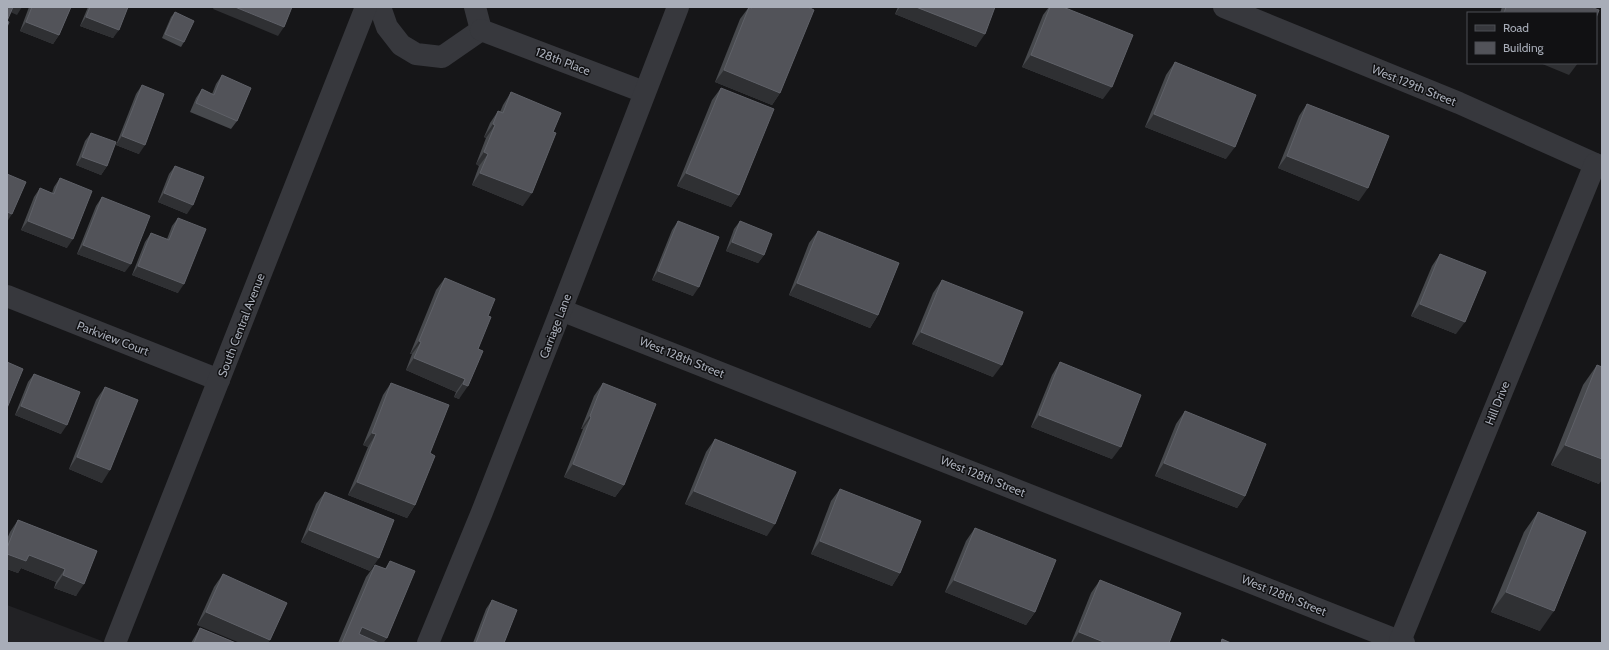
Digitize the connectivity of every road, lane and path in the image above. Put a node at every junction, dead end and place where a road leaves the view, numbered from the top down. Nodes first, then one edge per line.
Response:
1 (366, 7) edge
2 (380, 7) edge
3 (475, 7) edge
4 (678, 7) edge
5 (1224, 7) edge
6 (481, 30) junction
7 (644, 92) junction
8 (1598, 166) edge
9 (7, 296) edge
10 (561, 310) junction
11 (219, 380) junction
12 (1402, 642) edge
13 (115, 643) edge
14 (428, 643) edge

1 - 11 street, South Central Avenue
2 - 6 street
3 - 6 street
4 - 7 street, Carriage Lane
5 - 8 street, West 129th Street
6 - 7 street, 128th Place
7 - 10 street, Carriage Lane
8 - 12 street, Hill Drive
9 - 11 street, Parkview Court
10 - 12 street, West 128th Street
10 - 14 street, Carriage Lane
11 - 13 street, South Central Avenue

